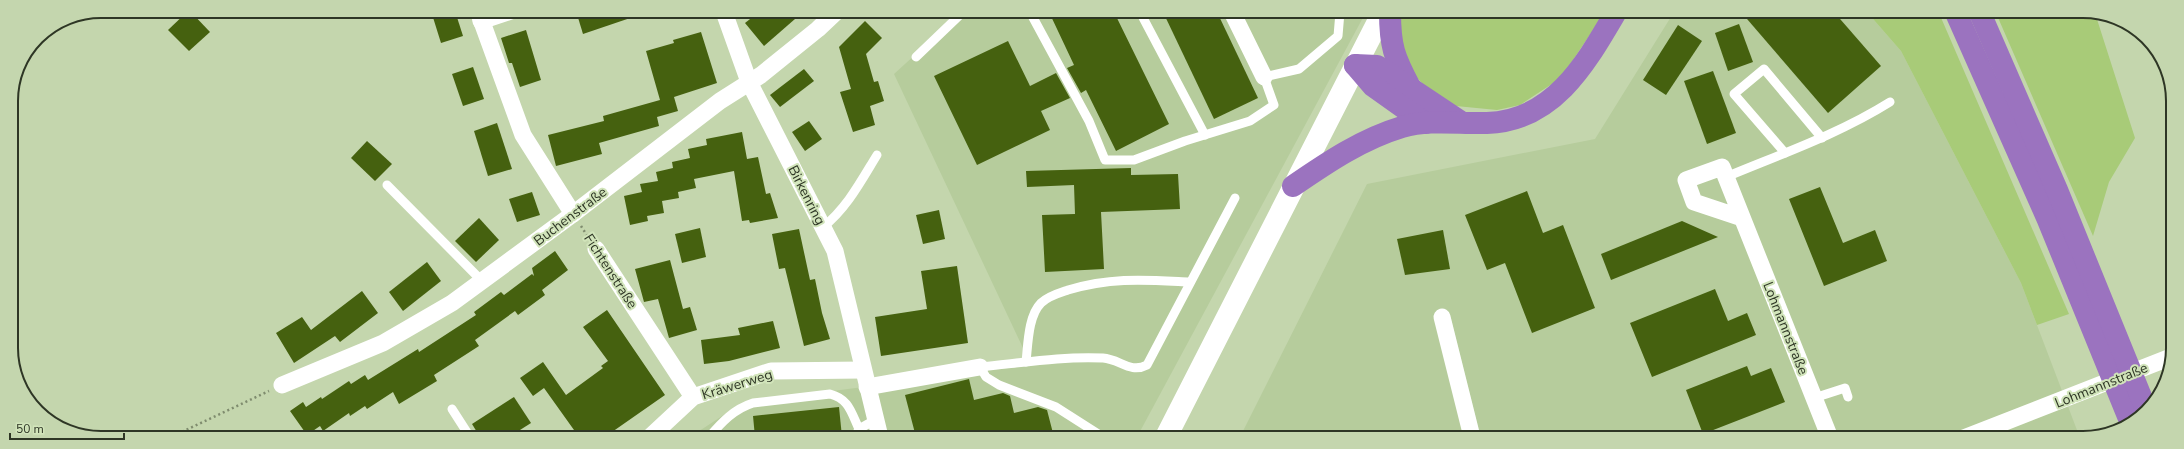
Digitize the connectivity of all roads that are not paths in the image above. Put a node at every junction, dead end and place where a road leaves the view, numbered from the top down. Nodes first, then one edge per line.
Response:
1 (480, 18) edge
2 (726, 18) edge
3 (829, 18) edge
4 (957, 18) edge
5 (1033, 18) edge
6 (1143, 18) edge
7 (1235, 18) edge
8 (1340, 18) edge
9 (1380, 18) edge
10 (1390, 18) edge
11 (1613, 18) edge
12 (1958, 18) edge
13 (1982, 18) edge
14 (916, 57) dead end
15 (1355, 65) junction
16 (1264, 78) junction
17 (749, 82) junction
18 (1411, 88) junction
19 (1890, 102) dead end
20 (1461, 122) junction
21 (1425, 123) junction
22 (1205, 135) junction
23 (1822, 138) junction
24 (1785, 153) junction
25 (878, 155) dead end
26 (1726, 177) junction
27 (387, 185) dead end
28 (1293, 186) junction
29 (1235, 198) dead end
30 (573, 214) junction
31 (1742, 218) junction
32 (823, 227) junction
33 (596, 249) road end
34 (482, 281) junction
35 (1190, 282) junction
36 (1442, 317) dead end
37 (2165, 359) edge
38 (1026, 362) junction
39 (980, 367) junction
40 (863, 370) junction
41 (282, 385) road end
42 (867, 387) junction
43 (693, 397) junction
44 (1848, 397) dead end
45 (1814, 398) junction
46 (2144, 405) edge
47 (452, 409) dead end
48 (1176, 416) junction
49 (2129, 417) edge
50 (875, 420) junction
51 (466, 431) edge
52 (656, 431) edge
53 (715, 431) edge
54 (856, 431) edge
55 (860, 431) edge
56 (878, 431) edge
57 (1094, 431) edge
58 (1165, 431) edge
59 (1169, 431) edge
60 (1470, 431) edge
61 (1827, 431) edge
62 (1982, 431) edge

1 - 30 street
2 - 17 street, Birkenring
3 - 17 street, Buchenstraße
4 - 14 lane
5 - 22 lane
6 - 22 lane
7 - 16 street
8 - 16 lane
9 - 15 main road
10 - 18 highway
11 - 20 highway
12 - 49 highway
13 - 46 highway
15 - 18 highway
15 - 21 highway
15 - 28 main road
16 - 22 lane
17 - 30 street, Buchenstraße
17 - 32 street, Birkenring
18 - 20 highway
19 - 23 lane
20 - 21 highway
21 - 28 highway
23 - 24 lane
23 - 24 lane
24 - 26 lane
25 - 32 lane
26 - 31 street, Lohmannstraße
26 - 31 street
27 - 34 lane
28 - 48 main road
29 - 35 lane
30 - 34 street, Buchenstraße
31 - 45 street, Lohmannstraße
32 - 40 street, Birkenring
33 - 43 street, Fichtenstraße
34 - 41 street, Buchenstraße
35 - 38 lane
35 - 38 lane
36 - 60 street
37 - 62 street, Lohmannstraße
38 - 39 lane
39 - 42 street
39 - 57 lane
40 - 42 street, Birkenring
40 - 43 street, Kräwerweg
42 - 50 street, Birkenring
43 - 52 street, Kräwerweg
44 - 45 lane
45 - 61 street, Lohmannstraße
47 - 51 lane
48 - 58 main road
48 - 59 main road
50 - 55 lane
50 - 56 street, Birkenring
53 - 54 lane

